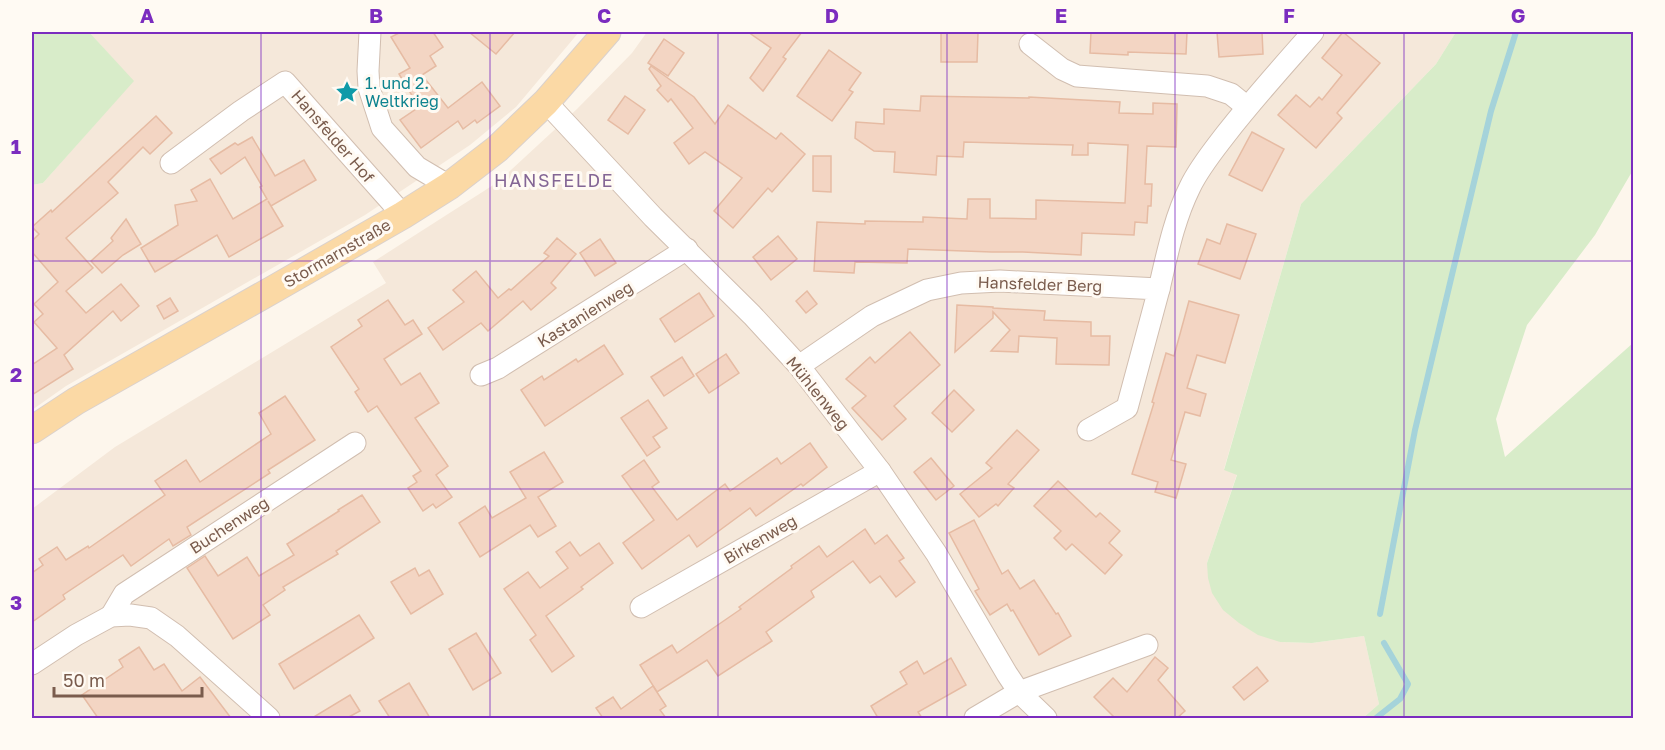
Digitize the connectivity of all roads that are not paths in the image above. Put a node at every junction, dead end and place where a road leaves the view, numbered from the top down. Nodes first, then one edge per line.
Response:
1 (370, 32) edge
2 (607, 32) edge
3 (1313, 32) edge
4 (1030, 44) dead end
5 (546, 102) junction
6 (1247, 107) junction
7 (171, 163) dead end
8 (449, 186) junction
9 (403, 215) junction
10 (687, 249) junction
11 (1159, 289) junction
12 (799, 366) junction
13 (481, 375) dead end
14 (32, 430) edge
15 (1088, 430) dead end
16 (355, 443) dead end
17 (880, 471) junction
18 (641, 607) dead end
19 (111, 616) junction
20 (1147, 645) dead end
21 (32, 664) edge
22 (1019, 692) junction
23 (269, 718) edge
24 (975, 718) edge
25 (1046, 718) edge

1 - 8 street
2 - 5 main road, Stormarnstraße
3 - 6 street
4 - 6 street
5 - 8 main road, Stormarnstraße
5 - 10 street, Mühlenweg
6 - 11 street
7 - 9 street, Hansfelder Hof
8 - 9 main road, Stormarnstraße
9 - 14 main road, Stormarnstraße
10 - 12 street, Mühlenweg
10 - 13 street, Kastanienweg
11 - 12 street, Hansfelder Berg
11 - 15 street
12 - 17 street, Mühlenweg
16 - 19 street, Buchenweg
17 - 18 street, Birkenweg
17 - 22 street, Mühlenweg
19 - 21 street, Buchenweg
19 - 23 street, Buchenweg
20 - 22 street
22 - 24 street
22 - 25 street, Mühlenweg

